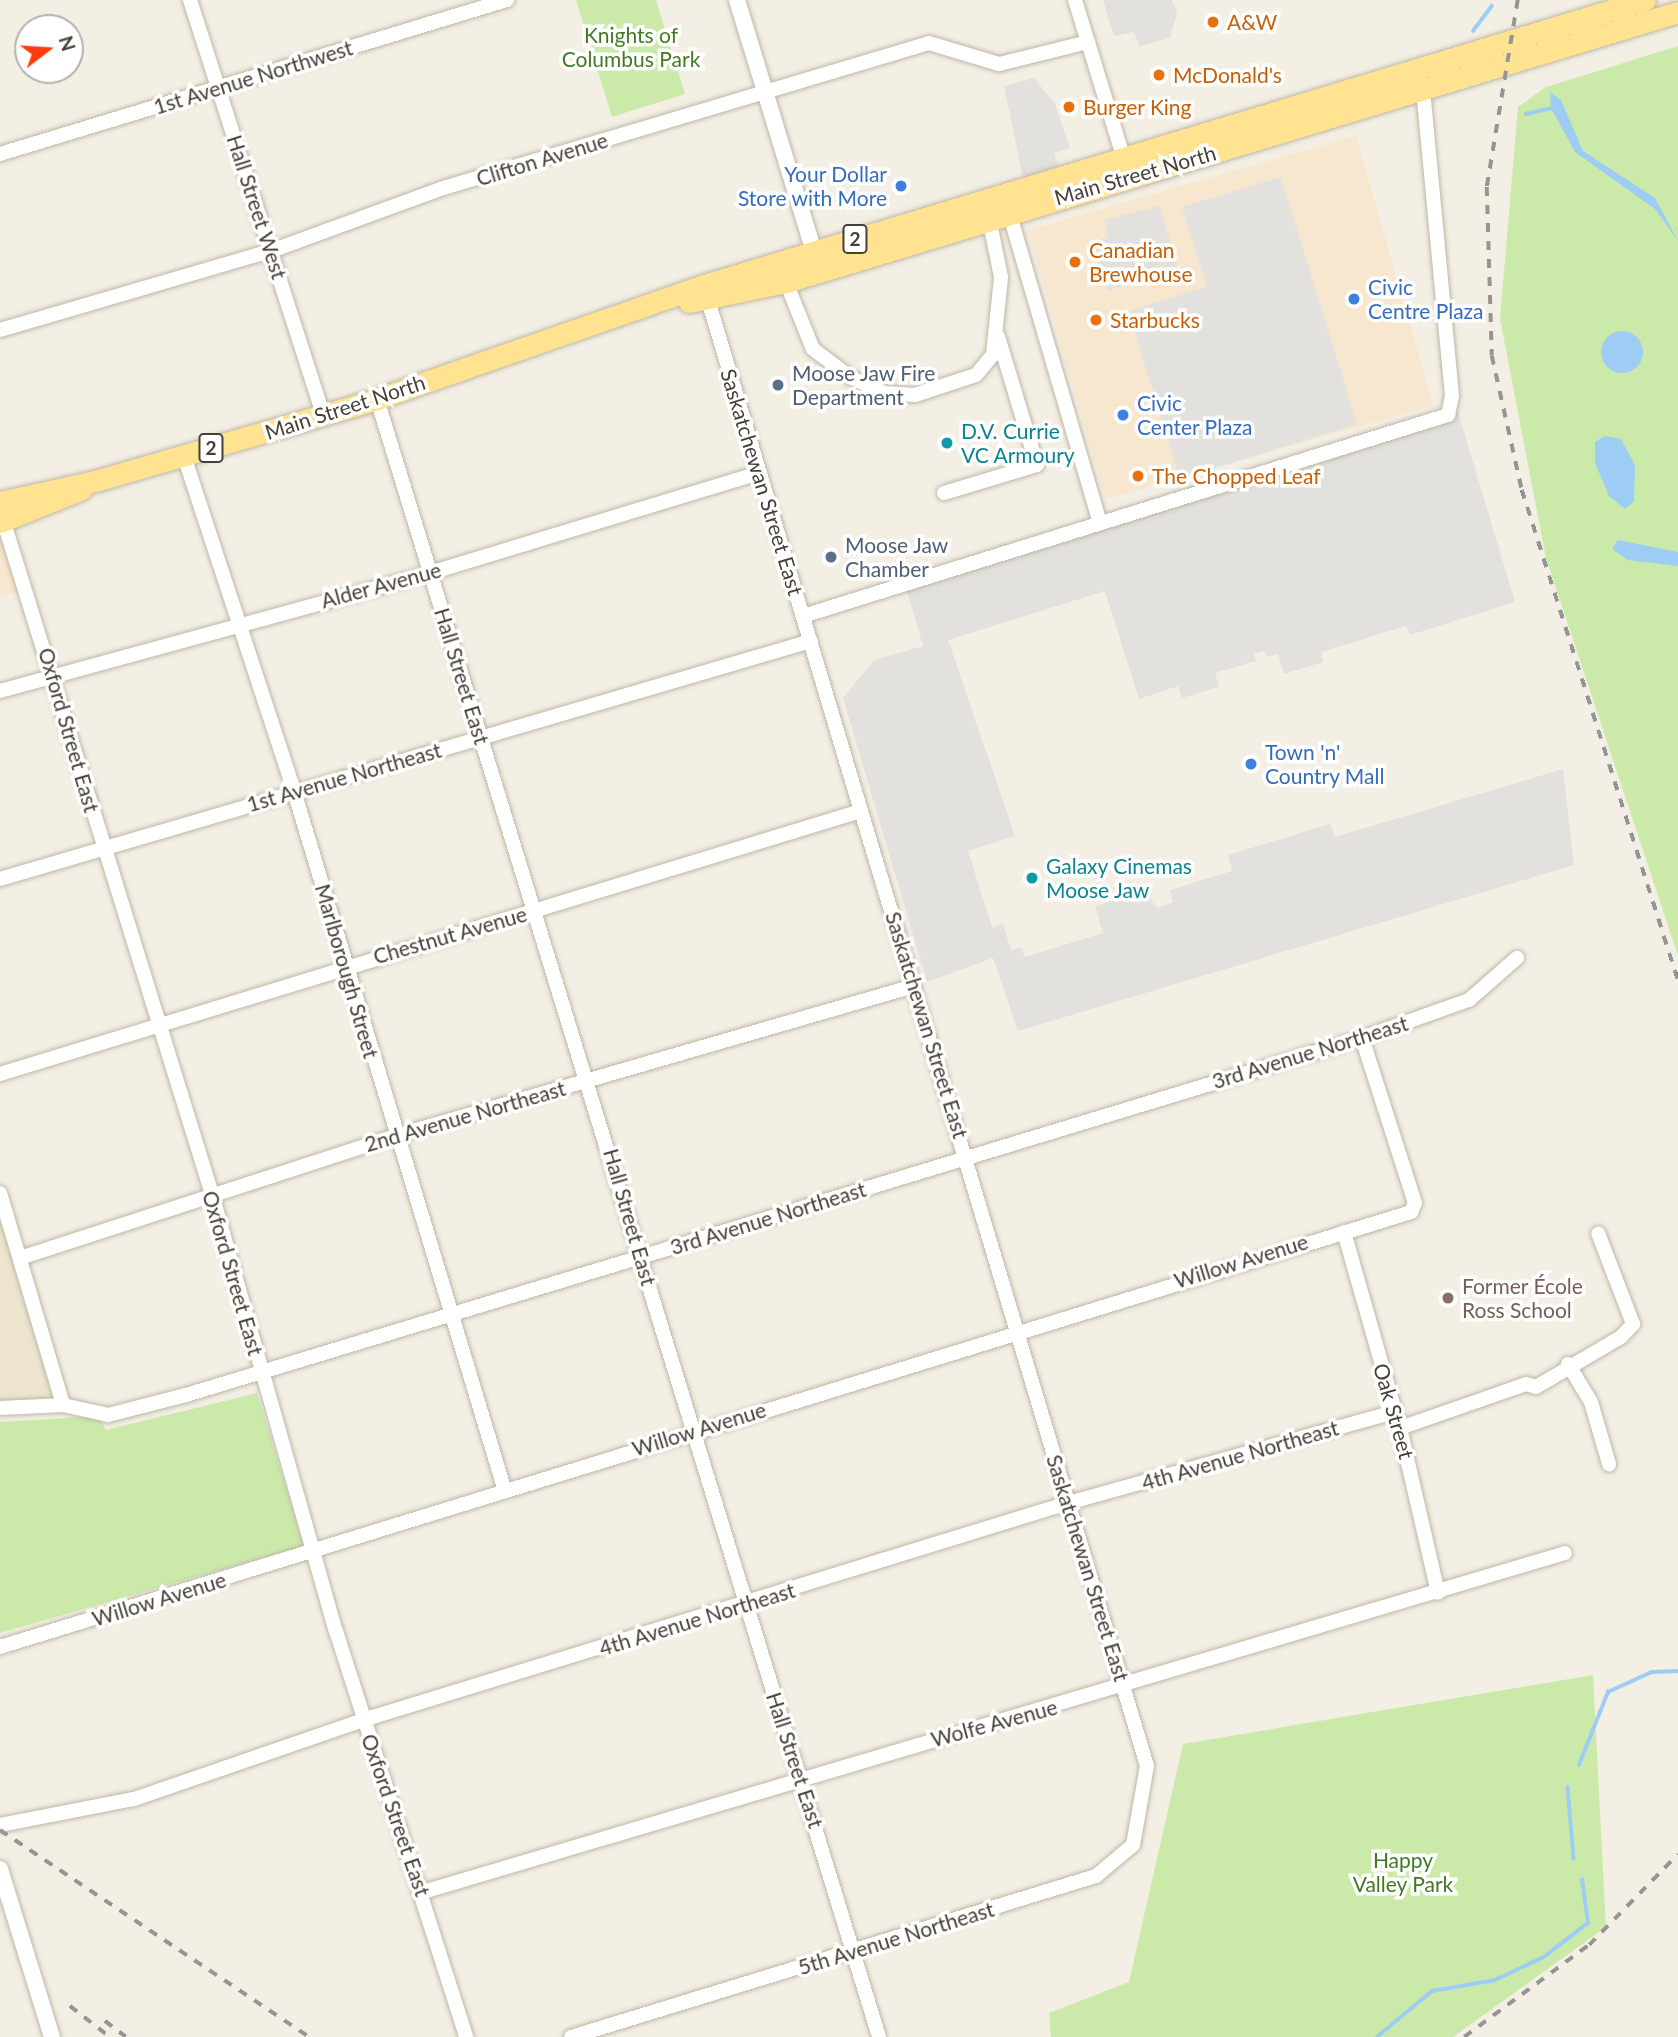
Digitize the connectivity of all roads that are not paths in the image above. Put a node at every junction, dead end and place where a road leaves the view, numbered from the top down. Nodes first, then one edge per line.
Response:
1 (190, 0) edge
2 (507, 0) edge
3 (737, 0) edge
4 (1075, 0) edge
5 (1645, 0) edge
6 (1678, 12) edge
7 (1088, 42) junction
8 (218, 88) junction
9 (1423, 90) junction
10 (765, 92) junction
11 (0, 154) edge
12 (1122, 154) junction
13 (1129, 177) junction
14 (1009, 212) junction
15 (989, 218) junction
16 (271, 251) junction
17 (817, 261) junction
18 (786, 282) junction
19 (706, 291) junction
20 (0, 330) edge
21 (997, 333) junction
22 (377, 399) junction
23 (323, 415) junction
24 (184, 456) junction
25 (760, 473) junction
26 (944, 493) dead end
27 (1, 513) edge
28 (1100, 523) junction
29 (430, 573) junction
30 (803, 616) junction
31 (241, 621) junction
32 (811, 641) junction
33 (55, 674) junction
34 (0, 691) edge
35 (481, 737) junction
36 (295, 791) junction
37 (861, 811) junction
38 (103, 846) junction
39 (0, 879) edge
40 (536, 910) junction
41 (1517, 958) dead end
42 (345, 966) junction
43 (914, 986) junction
44 (160, 1022) junction
45 (1362, 1038) junction
46 (0, 1074) edge
47 (589, 1080) junction
48 (399, 1135) junction
49 (967, 1156) junction
50 (0, 1193) edge
51 (212, 1194) junction
52 (1343, 1232) junction
53 (1598, 1233) dead end
54 (642, 1257) junction
55 (20, 1258) junction
56 (451, 1314) junction
57 (1021, 1329) junction
58 (1568, 1364) junction
59 (261, 1372) junction
60 (63, 1405) junction
61 (0, 1408) edge
62 (1395, 1412) junction
63 (1400, 1428) junction
64 (695, 1432) junction
65 (1609, 1464) dead end
66 (504, 1488) junction
67 (1068, 1503) junction
68 (314, 1553) junction
69 (1565, 1553) dead end
70 (1438, 1592) junction
71 (747, 1604) junction
72 (0, 1647) edge
73 (1125, 1689) junction
74 (363, 1720) junction
75 (1147, 1766) joint
76 (801, 1777) junction
77 (0, 1825) edge
78 (0, 1869) edge
79 (424, 1892) junction
80 (853, 1951) junction
81 (52, 2037) edge
82 (466, 2037) edge
83 (571, 2037) edge
84 (878, 2037) edge

1 - 8 street, Hall Street West
2 - 8 street, 1st Avenue Northwest
3 - 10 street
4 - 7 street
5 - 12 main road, Main Street North / 2
6 - 9 main road, Main Street North / 2
7 - 10 street, Clifton Avenue
7 - 12 street
8 - 11 street, 1st Avenue Northwest
8 - 16 street, Hall Street West
9 - 13 main road, Main Street North / 2
9 - 28 street
10 - 16 street, Clifton Avenue
10 - 17 street
12 - 13 street
12 - 17 main road, Main Street North / 2
13 - 14 main road, Main Street North / 2
14 - 15 main road, Main Street North / 2
14 - 28 street
15 - 17 main road, Main Street North / 2
15 - 21 street
16 - 20 street, Clifton Avenue
16 - 23 street, Hall Street West
17 - 18 main road, Main Street North / 2
17 - 19 main road, Main Street North / 2
18 - 19 main road, Main Street North / 2
18 - 21 street
19 - 22 main road, Main Street North / 2
19 - 25 street, Saskatchewan Street East
21 - 26 street
22 - 23 main road, Main Street North / 2
22 - 29 street, Hall Street East
23 - 24 main road, Main Street North / 2
24 - 27 main road, Main Street North / 2
24 - 31 street, Marlborough Street
25 - 29 street, Alder Avenue
25 - 30 street, Saskatchewan Street East
27 - 33 street, Oxford Street East
28 - 30 street
29 - 31 street, Alder Avenue
29 - 35 street, Hall Street East
30 - 32 street, Saskatchewan Street East
31 - 33 street, Alder Avenue
31 - 36 street, Marlborough Street
32 - 35 street, 1st Avenue Northeast
32 - 37 street, Saskatchewan Street East
33 - 34 street, Alder Avenue
33 - 38 street, Oxford Street East
35 - 36 street, 1st Avenue Northeast
35 - 40 street, Hall Street East
36 - 38 street, 1st Avenue Northeast
36 - 42 street, Marlborough Street
37 - 40 street, Chestnut Avenue
37 - 43 street, Saskatchewan Street East
38 - 39 street, 1st Avenue Northeast
38 - 44 street, Oxford Street East
40 - 42 street, Chestnut Avenue
40 - 47 street, Hall Street East
41 - 45 street, 3rd Avenue Northeast
42 - 44 street, Chestnut Avenue
42 - 48 street, Marlborough Street
43 - 47 street, 2nd Avenue Northeast
43 - 49 street, Saskatchewan Street East
44 - 46 street, Chestnut Avenue
44 - 51 street, Oxford Street East
45 - 49 street, 3rd Avenue Northeast
45 - 52 street, Willow Avenue
47 - 48 street, 2nd Avenue Northeast
47 - 54 street, Hall Street East
48 - 51 street, 2nd Avenue Northeast
48 - 56 street, Marlborough Street
49 - 54 street, 3rd Avenue Northeast
49 - 57 street, Saskatchewan Street East
50 - 55 street
51 - 55 street, 2nd Avenue Northeast
51 - 59 street, Oxford Street East
52 - 57 street, Willow Avenue
52 - 62 street, Oak Street
53 - 58 street
54 - 56 street, 3rd Avenue Northeast
54 - 64 street, Hall Street East
55 - 60 street
56 - 59 street, 3rd Avenue Northeast
56 - 66 street, Marlborough Street
57 - 64 street, Willow Avenue
57 - 67 street, Saskatchewan Street East
58 - 63 street
58 - 65 street
59 - 60 street, 3rd Avenue Northeast
59 - 68 street, Oxford Street East
60 - 61 street, 3rd Avenue Northeast
62 - 63 street, Oak Street
62 - 67 street, 4th Avenue Northeast
63 - 70 street, Oak Street
64 - 66 street, Willow Avenue
64 - 71 street, Hall Street East
66 - 68 street, Willow Avenue
67 - 71 street, 4th Avenue Northeast
67 - 73 street, Saskatchewan Street East
68 - 72 street, Willow Avenue
68 - 74 street, Oxford Street East
69 - 70 street, Wolfe Avenue
70 - 73 street, Wolfe Avenue
71 - 74 street, 4th Avenue Northeast
71 - 76 street, Hall Street East
73 - 75 street, Saskatchewan Street East
73 - 76 street, Wolfe Avenue
74 - 77 street, 4th Avenue Northeast
74 - 79 street, Oxford Street East
75 - 80 street, 5th Avenue Northeast
76 - 79 street, Wolfe Avenue
76 - 80 street, Hall Street East
78 - 81 street
79 - 82 street, Oxford Street East
80 - 83 street, 5th Avenue Northeast
80 - 84 street, Hall Street East

